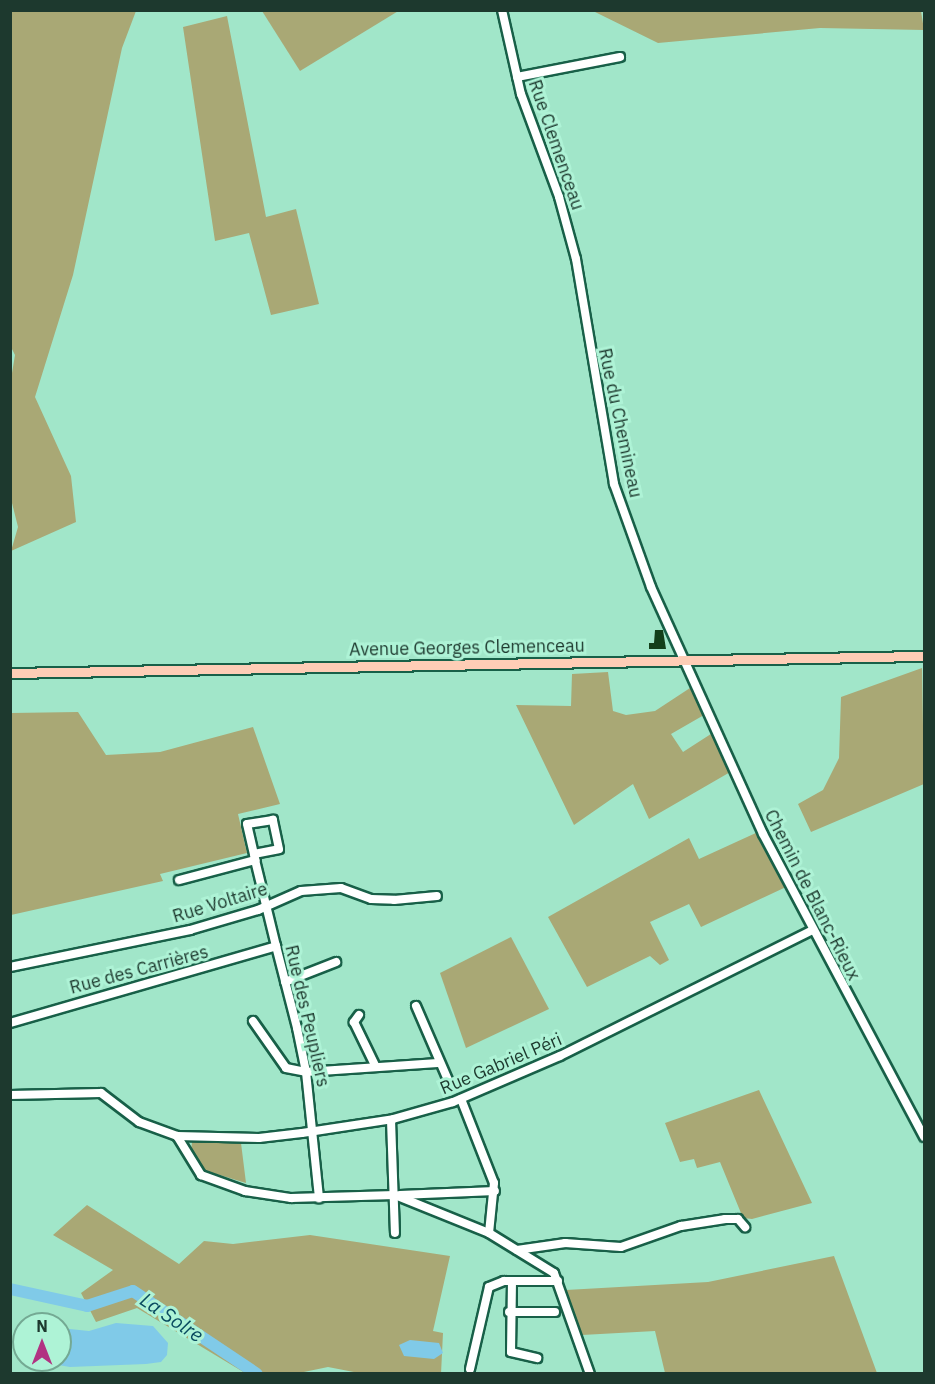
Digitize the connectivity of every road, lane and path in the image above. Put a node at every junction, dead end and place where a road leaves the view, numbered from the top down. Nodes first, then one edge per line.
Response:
1 (502, 10) edge
2 (620, 57) dead end
3 (517, 78) junction
4 (581, 290) joint
5 (924, 656) edge
6 (682, 661) junction
7 (10, 673) edge
8 (254, 857) junction
9 (179, 880) dead end
10 (437, 896) dead end
11 (266, 907) junction
12 (812, 931) junction
13 (276, 946) junction
14 (336, 962) dead end
15 (10, 967) edge
16 (285, 982) junction
17 (416, 1006) dead end
18 (359, 1015) dead end
19 (253, 1021) dead end
20 (10, 1023) edge
21 (438, 1063) junction
22 (375, 1065) junction
23 (306, 1072) junction
24 (448, 1080) dead end
25 (10, 1095) edge
26 (461, 1099) junction
27 (391, 1120) junction
28 (313, 1131) junction
29 (177, 1136) junction
30 (924, 1137) edge
31 (495, 1191) junction
32 (395, 1196) junction
33 (319, 1198) junction
34 (745, 1227) dead end
35 (395, 1233) dead end
36 (489, 1233) junction
37 (517, 1250) junction
38 (512, 1281) junction
39 (558, 1281) junction
40 (509, 1312) junction
41 (555, 1312) dead end
42 (537, 1358) dead end
43 (470, 1369) dead end
44 (590, 1374) edge

1 - 3 street, Rue Clemenceau
2 - 3 street
3 - 4 street, Rue Clemenceau
4 - 6 street, Rue du Chemineau
5 - 6 main road, Avenue Georges Clemenceau
6 - 7 main road, Avenue Georges Clemenceau
6 - 12 street, Chemin de Blanc-Rieux
8 - 8 street, Rue des Peupliers
8 - 9 street
8 - 11 street, Rue des Peupliers
10 - 11 street, Rue Voltaire
11 - 13 street, Rue des Peupliers
11 - 15 street, Rue Voltaire
12 - 26 street, Rue Gabriel Péri
12 - 30 street, Chemin de Blanc-Rieux
13 - 16 street, Rue des Peupliers
13 - 20 street, Rue des Carrières
14 - 16 street
16 - 23 street, Rue des Peupliers
17 - 21 street
18 - 22 street
19 - 23 street
21 - 22 street
21 - 24 street
22 - 23 street
23 - 28 street, Rue des Peupliers
25 - 29 street, Rue Gabriel Péri
26 - 27 street, Rue Gabriel Péri
26 - 31 street
27 - 28 street, Rue Gabriel Péri
27 - 32 street
28 - 29 street, Rue Gabriel Péri
28 - 33 street, Rue des Peupliers
29 - 33 street
31 - 32 street
31 - 36 street
32 - 33 street
32 - 35 street
32 - 36 street
34 - 37 street
36 - 37 street
37 - 39 street
38 - 39 street
38 - 40 street
38 - 43 street
39 - 44 street
40 - 41 street
40 - 42 street

